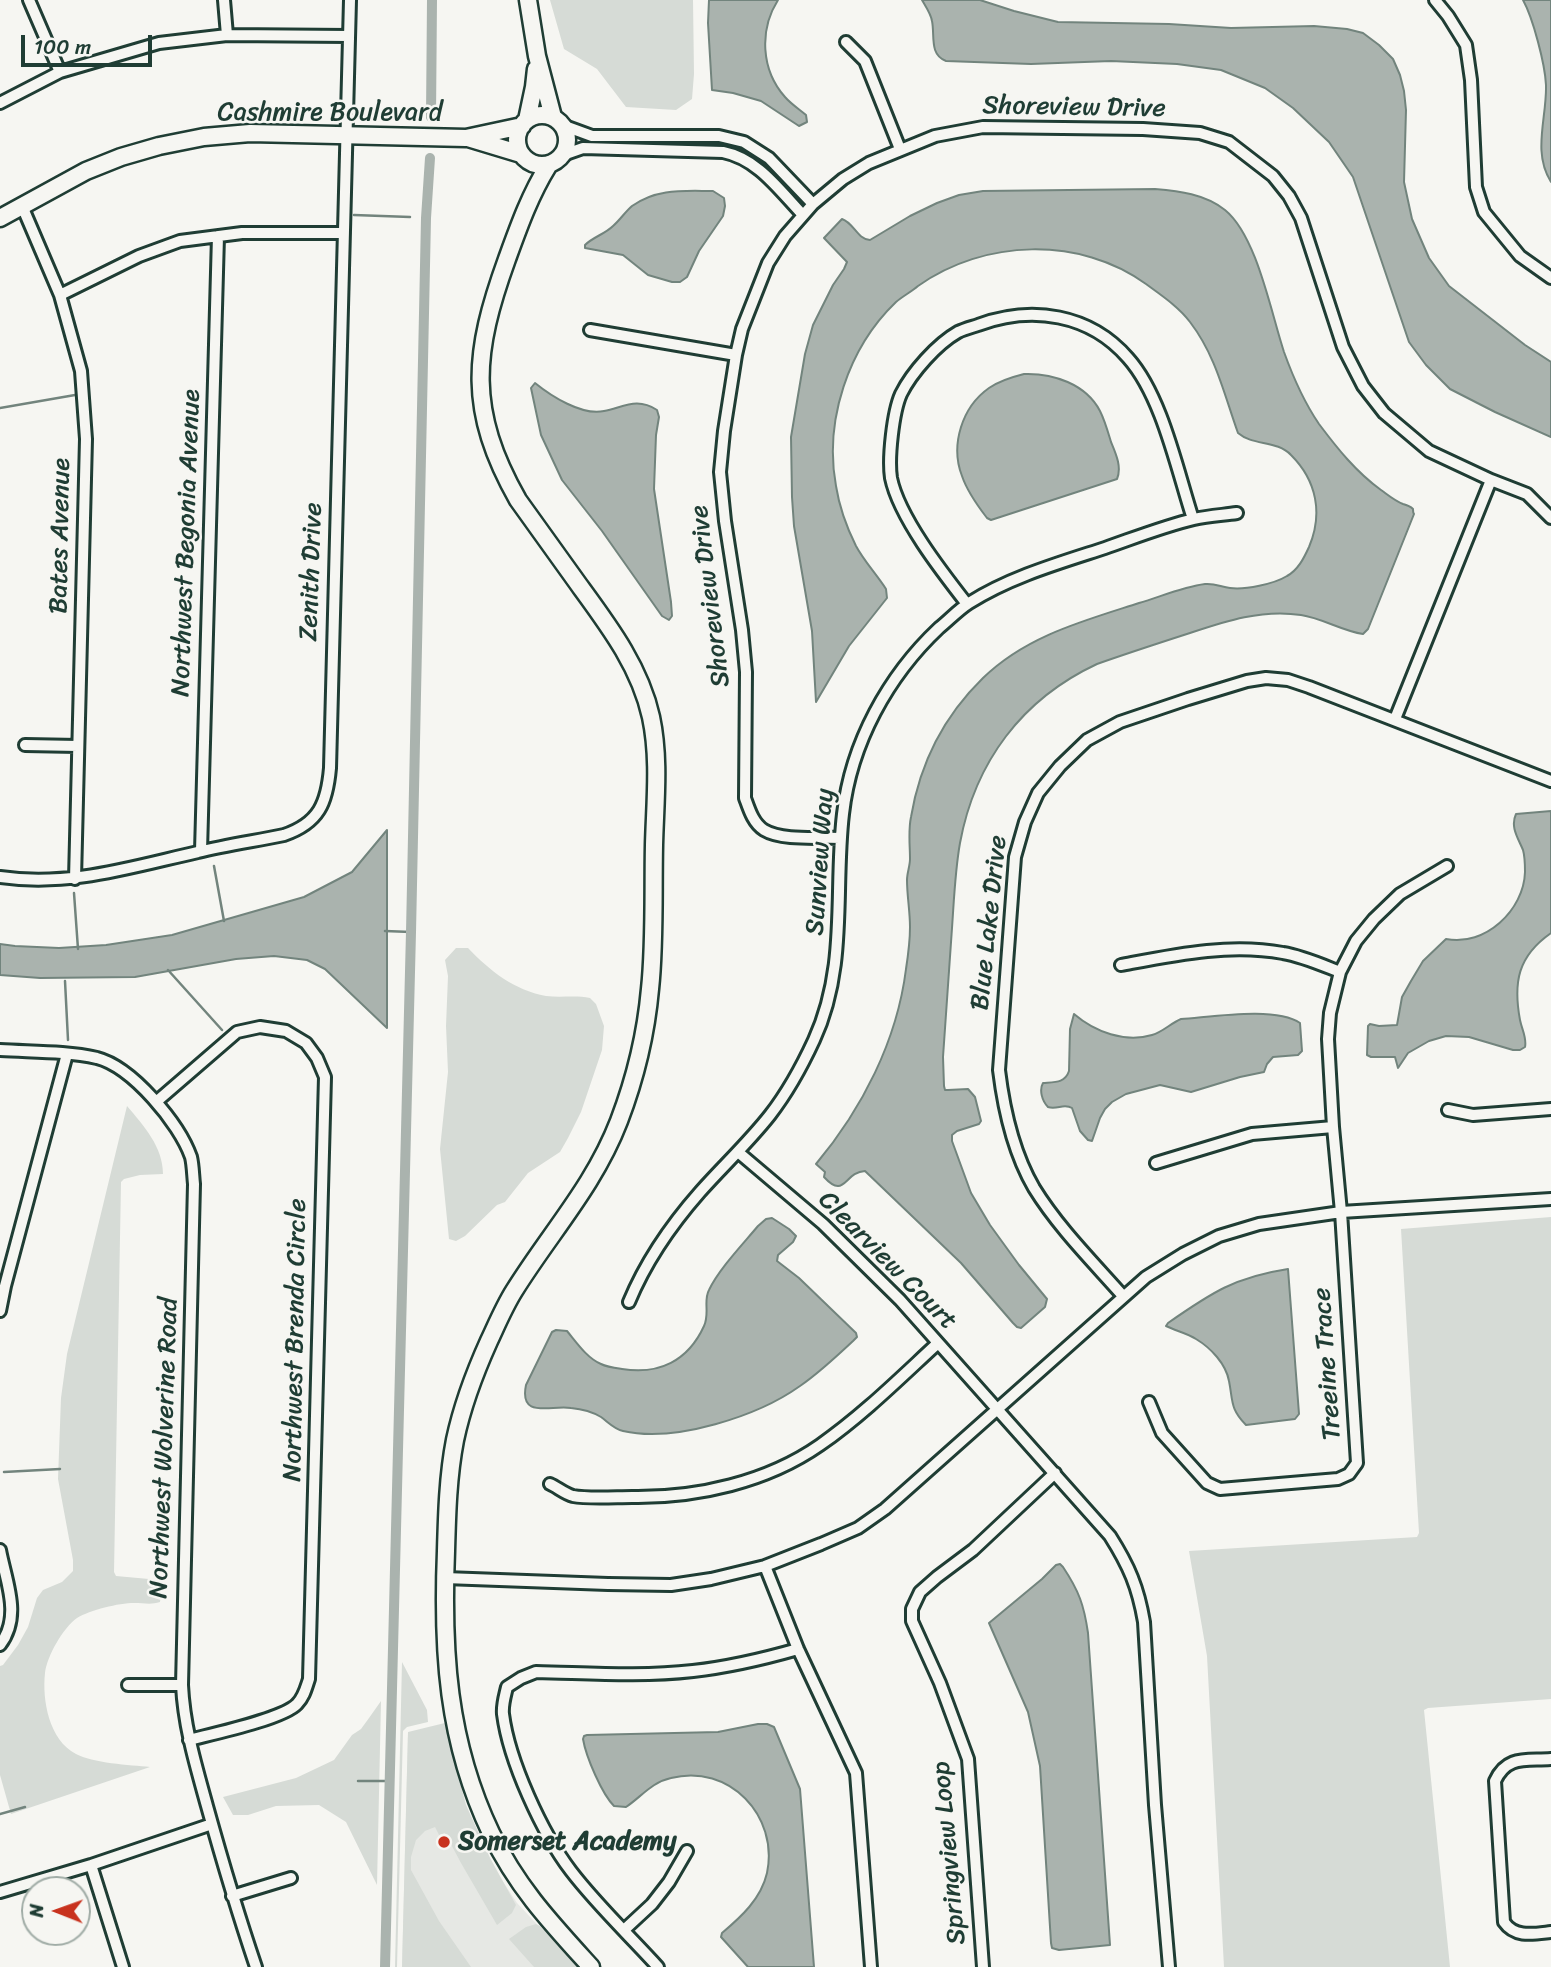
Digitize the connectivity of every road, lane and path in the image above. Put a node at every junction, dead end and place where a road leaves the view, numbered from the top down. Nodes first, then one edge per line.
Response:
1 (29, 0) edge
2 (224, 0) edge
3 (350, 0) edge
4 (528, 0) edge
5 (1435, 0) edge
6 (227, 35) junction
7 (349, 36) junction
8 (846, 42) dead end
9 (537, 56) junction
10 (60, 72) junction
11 (0, 103) edge
12 (558, 121) junction
13 (524, 123) junction
14 (347, 135) junction
15 (653, 136) junction
16 (466, 138) junction
17 (900, 149) junction
18 (654, 150) junction
19 (563, 155) junction
20 (523, 157) junction
21 (548, 166) junction
22 (813, 204) junction
23 (22, 206) junction
24 (803, 215) junction
25 (0, 218) edge
26 (520, 223) junction
27 (344, 233) junction
28 (218, 236) junction
29 (1551, 278) edge
30 (60, 295) junction
31 (590, 330) dead end
32 (736, 355) junction
33 (1491, 481) junction
34 (1237, 513) dead end
35 (1551, 518) edge
36 (1192, 519) junction
37 (967, 604) junction
38 (1395, 719) junction
39 (25, 745) dead end
40 (78, 746) junction
41 (1551, 781) edge
42 (840, 838) junction
43 (201, 851) junction
44 (1447, 866) dead end
45 (0, 877) edge
46 (75, 879) junction
47 (1121, 965) dead end
48 (1340, 971) junction
49 (0, 1050) edge
50 (66, 1054) junction
51 (156, 1102) junction
52 (1551, 1109) edge
53 (1448, 1110) dead end
54 (1333, 1128) junction
55 (738, 1153) junction
56 (1156, 1163) dead end
57 (1551, 1199) edge
58 (1341, 1212) junction
59 (1123, 1296) junction
60 (629, 1302) dead end
61 (0, 1311) edge
62 (938, 1343) junction
63 (1149, 1402) dead end
64 (997, 1408) junction
65 (1055, 1473) junction
66 (550, 1484) dead end
67 (0, 1550) edge
68 (765, 1566) junction
69 (445, 1578) junction
70 (0, 1645) edge
71 (798, 1649) junction
72 (128, 1685) dead end
73 (181, 1685) junction
74 (189, 1740) junction
75 (1551, 1759) edge
76 (212, 1824) junction
77 (687, 1852) dead end
78 (91, 1865) junction
79 (291, 1878) dead end
80 (0, 1892) edge
81 (232, 1896) junction
82 (624, 1930) junction
83 (1551, 1933) edge
84 (123, 1967) edge
85 (256, 1967) edge
86 (591, 1967) edge
87 (658, 1967) edge
88 (871, 1967) edge
89 (983, 1967) edge
90 (1169, 1967) edge

1 - 10 street
2 - 6 street
3 - 7 street, Zenith Drive
4 - 9 street
5 - 29 street
6 - 7 street
6 - 10 street
7 - 14 street, Zenith Drive
8 - 17 street
9 - 12 street
9 - 13 street
10 - 11 street
12 - 13 street
12 - 15 street
12 - 19 street
13 - 16 street, Cashmire Boulevard
13 - 20 street
14 - 16 street, Cashmire Boulevard
14 - 23 street, Cashmire Boulevard
14 - 27 street, Zenith Drive
15 - 18 street
15 - 22 street
16 - 20 street, Cashmire Boulevard
17 - 22 street, Shoreview Drive
17 - 33 street, Shoreview Drive
18 - 19 street
18 - 24 street
19 - 21 street
20 - 21 street
20 - 26 street
21 - 26 street
22 - 24 street, Shoreview Drive
23 - 25 street, Cashmire Boulevard
23 - 30 street, Bates Avenue
24 - 32 street, Shoreview Drive
26 - 69 street
27 - 28 street
27 - 43 street, Zenith Drive
28 - 30 street
28 - 43 street, Northwest Begonia Avenue
30 - 40 street, Bates Avenue
31 - 32 street
32 - 42 street, Shoreview Drive
33 - 35 street, Shoreview Drive
33 - 38 street
34 - 36 street, Sunview Way
36 - 37 street, Sunview Way
36 - 37 street
37 - 42 street, Sunview Way
38 - 41 street, Blue Lake Drive
38 - 59 street, Blue Lake Drive
39 - 40 street
40 - 46 street, Bates Avenue
42 - 55 street, Sunview Way
43 - 46 street, Zenith Drive
44 - 48 street
45 - 46 street, Zenith Drive
47 - 48 street
48 - 54 street
49 - 50 street, Northwest Wolverine Road
50 - 51 street, Northwest Wolverine Road
50 - 61 street
51 - 73 street, Northwest Wolverine Road
51 - 74 street, Northwest Brenda Circle
52 - 53 street
54 - 56 street
54 - 58 street
55 - 60 street, Sunview Way
55 - 62 street, Clearview Court
57 - 58 street
58 - 59 street
58 - 63 street, Treeine Trace
59 - 64 street
62 - 64 street, Clearview Court
62 - 66 street
64 - 65 street
64 - 68 street
65 - 89 street, Springview Loop
65 - 90 street
67 - 70 street
68 - 69 street
68 - 71 street
69 - 86 street
71 - 82 street
71 - 88 street
72 - 73 street
73 - 74 street, Northwest Wolverine Road
74 - 76 street, Northwest Wolverine Road
75 - 83 street
76 - 78 street
76 - 81 street, Northwest Wolverine Road
77 - 82 street
78 - 80 street
78 - 84 street
79 - 81 street
81 - 85 street, Northwest Wolverine Road
82 - 87 street

